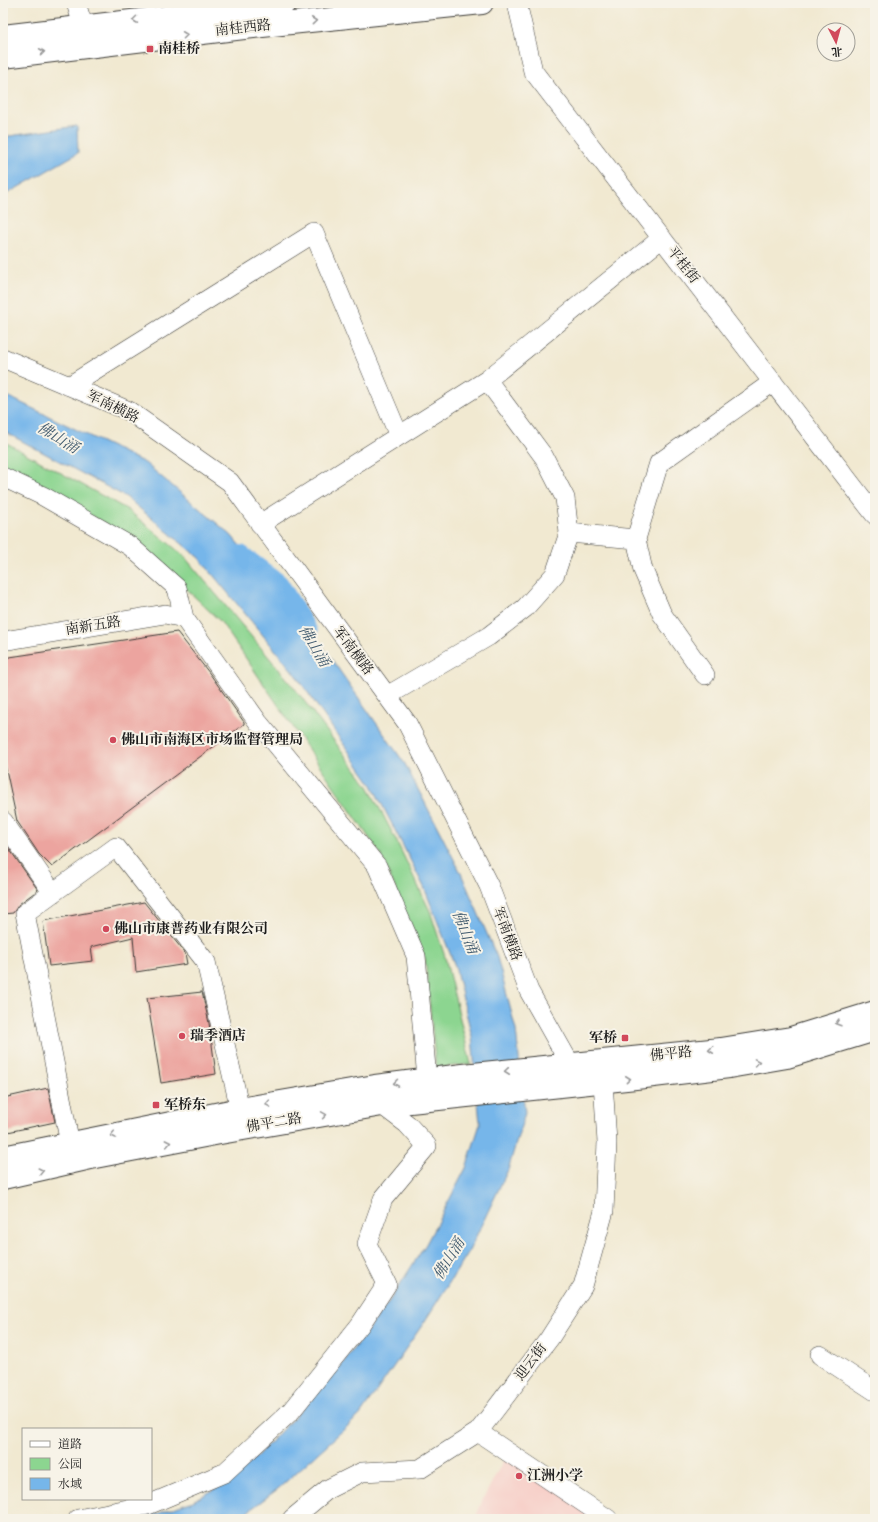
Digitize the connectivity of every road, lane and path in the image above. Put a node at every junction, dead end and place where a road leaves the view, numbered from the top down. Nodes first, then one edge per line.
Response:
1 (76, 3) edge
2 (284, 3) edge
3 (482, 3) edge
4 (516, 3) edge
5 (3, 36) edge
6 (86, 36) junction
7 (3, 57) edge
8 (662, 238) junction
9 (3, 358) edge
10 (487, 380) junction
11 (772, 382) junction
12 (69, 386) junction
13 (399, 436) junction
14 (3, 477) edge
15 (875, 514) edge
16 (260, 524) junction
17 (569, 533) junction
18 (636, 539) junction
19 (184, 618) junction
20 (3, 641) edge
21 (705, 675) dead end
22 (387, 696) junction
23 (3, 821) edge
24 (53, 893) junction
25 (875, 1012) edge
26 (875, 1030) edge
27 (570, 1064) junction
28 (547, 1077) junction
29 (427, 1079) junction
30 (603, 1082) junction
31 (464, 1085) junction
32 (382, 1105) junction
33 (240, 1109) junction
34 (70, 1144) junction
35 (3, 1157) edge
36 (3, 1178) edge
37 (820, 1355) dead end
38 (875, 1391) edge
39 (478, 1432) junction
40 (78, 1519) edge
41 (292, 1519) edge
42 (608, 1519) edge

1 - 6 street
2 -> 6 main road, 南桂西路
6 -> 3 main road, 南桂西路
4 - 8 street, 平桂街
5 - 6 main road, 南桂西路
7 -> 6 main road, 南桂西路
8 - 10 street
8 - 11 street, 平桂街
9 - 12 street, 军南横路
10 - 13 street
10 - 17 street
11 - 15 street, 平桂街
11 - 18 street
12 - 13 street
12 - 16 street, 军南横路
13 - 16 street
14 - 19 street
16 - 22 street, 军南横路
17 - 18 street
17 - 22 street
18 - 21 street
19 - 20 street, 南新五路
19 - 29 street
22 - 27 street, 军南横路
23 - 24 street
24 - 33 street
24 - 34 street
25 -> 27 main road, 佛平路
30 -> 26 main road, 佛平路
27 - 28 main road, 佛平路
28 - 30 main road, 佛平路
28 - 31 main road, 佛平路
29 - 31 main road, 佛平二路
29 -> 33 main road, 佛平二路
30 - 39 street, 迎云街
31 - 32 main road, 佛平二路
36 -> 32 main road, 佛平二路
32 - 40 street
33 -> 34 main road, 佛平二路
34 - 35 main road, 佛平二路
37 - 38 street
39 - 41 street, 迎云街
39 - 42 street

